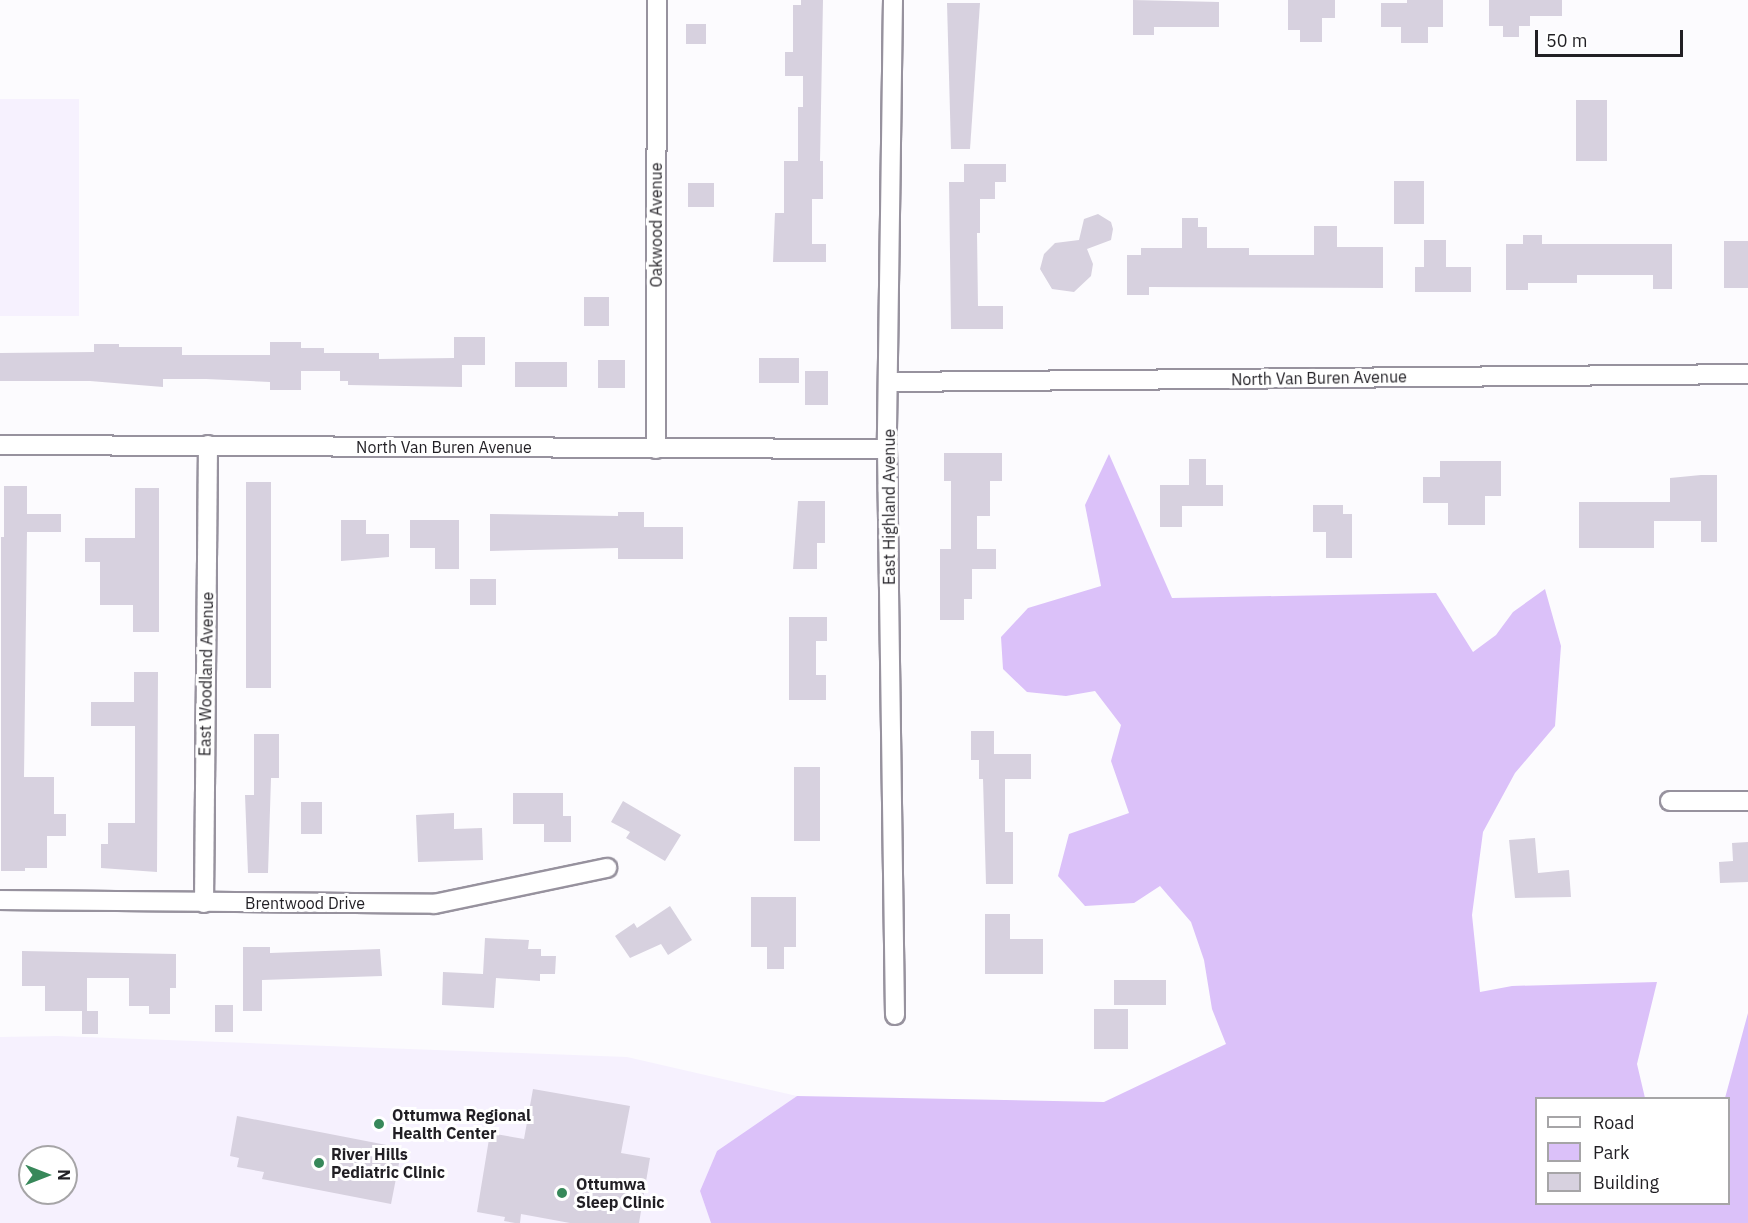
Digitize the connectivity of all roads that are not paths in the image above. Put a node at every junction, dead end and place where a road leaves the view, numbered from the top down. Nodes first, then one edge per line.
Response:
1 (657, 0) edge
2 (893, 0) edge
3 (1748, 374) edge
4 (889, 382) junction
5 (0, 445) edge
6 (208, 445) junction
7 (656, 449) junction
8 (888, 449) junction
9 (1670, 801) dead end
10 (1748, 801) edge
11 (607, 868) dead end
12 (0, 900) edge
13 (204, 903) junction
14 (895, 1015) dead end

1 - 7 street, Oakwood Avenue
2 - 4 street, East Highland Avenue
3 - 4 street, North Van Buren Avenue
4 - 8 street, East Highland Avenue
5 - 6 street, North Van Buren Avenue
6 - 7 street, North Van Buren Avenue
6 - 13 street, East Woodland Avenue
7 - 8 street, North Van Buren Avenue
8 - 14 street, East Highland Avenue
9 - 10 street
11 - 13 street, Brentwood Drive
12 - 13 street, Brentwood Drive

